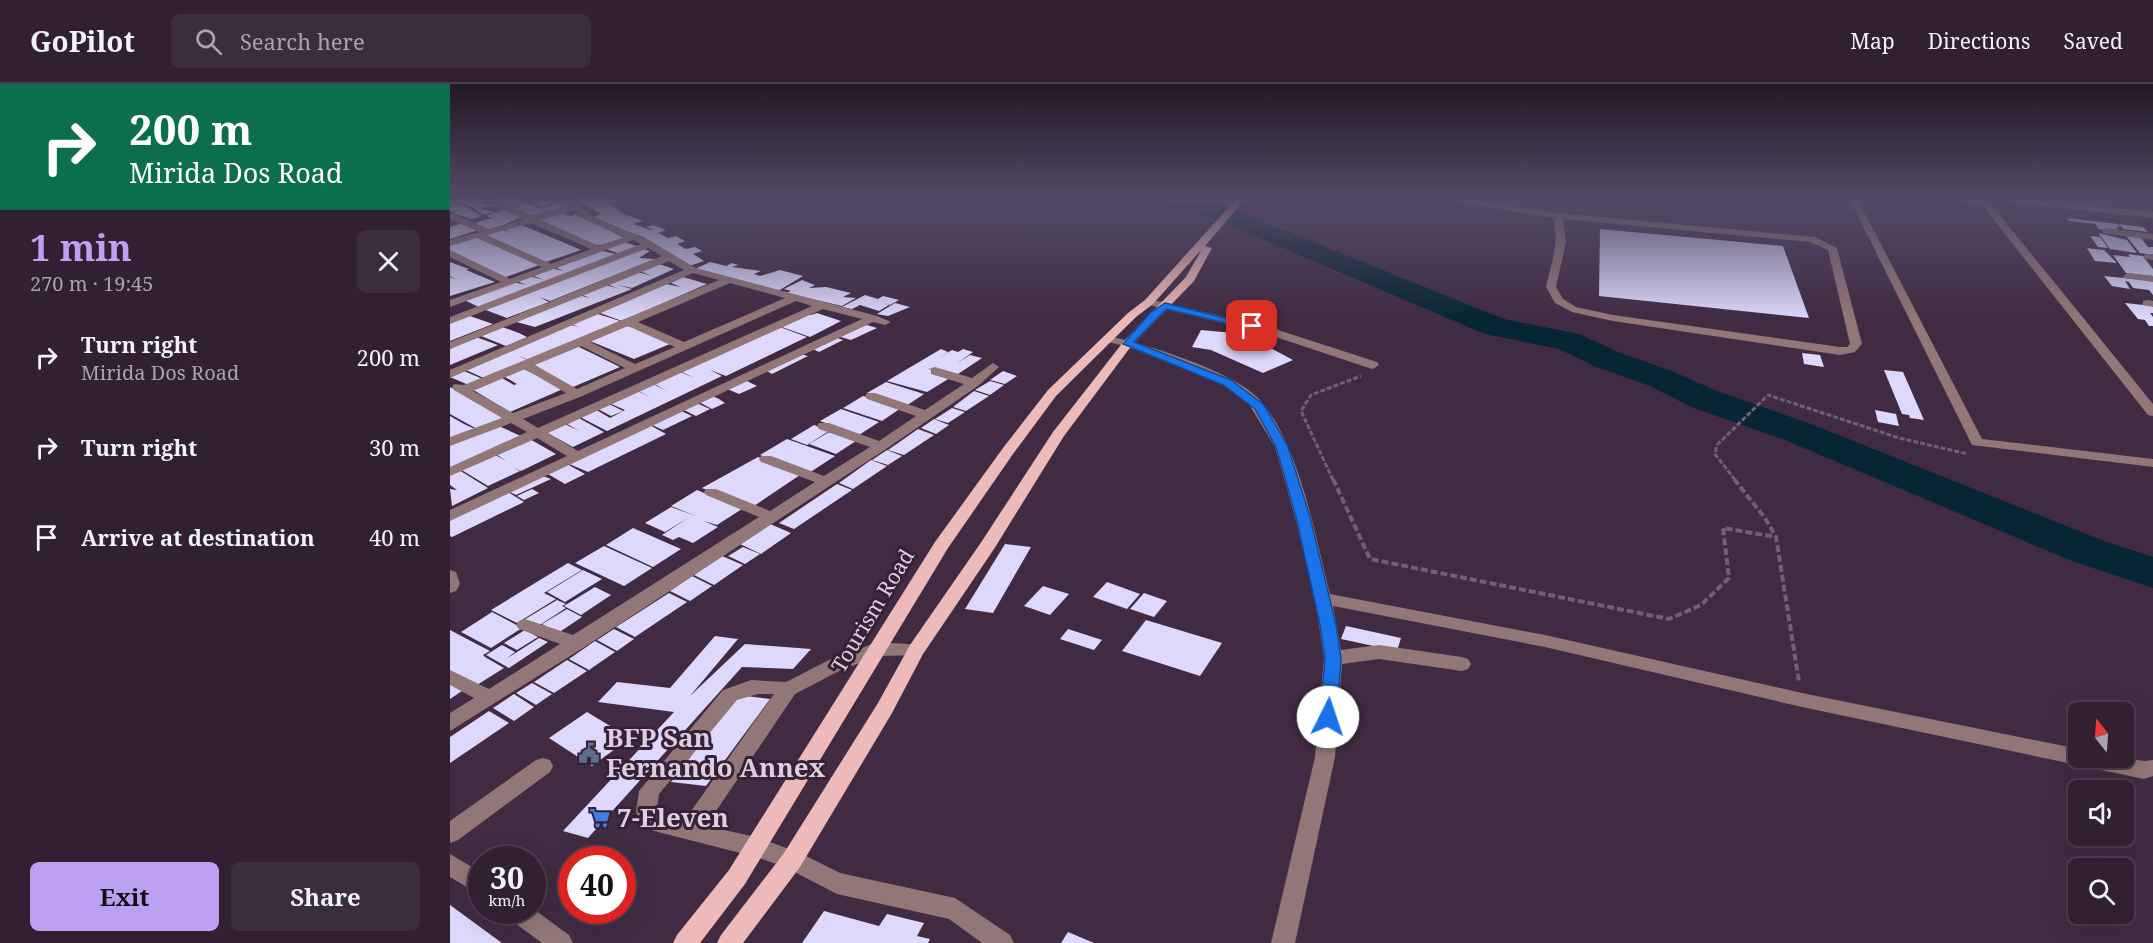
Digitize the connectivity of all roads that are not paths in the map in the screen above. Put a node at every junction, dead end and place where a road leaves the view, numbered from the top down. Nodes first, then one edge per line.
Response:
1 (466, 238) edge
2 (493, 238) edge
3 (572, 238) edge
4 (630, 238) edge
5 (635, 238) edge
6 (1209, 238) edge
7 (1212, 238) edge
8 (1561, 238) edge
9 (1792, 238) edge
10 (1873, 238) edge
11 (2013, 238) edge
12 (450, 243) edge
13 (649, 244) junction
14 (598, 249) junction
15 (1198, 252) junction
16 (450, 253) edge
17 (672, 256) junction
18 (550, 267) junction
19 (693, 270) junction
20 (2128, 276) dead end
21 (2153, 279) edge
22 (729, 280) junction
23 (509, 282) junction
24 (793, 299) junction
25 (452, 302) edge
26 (1149, 302) junction
27 (822, 305) junction
28 (1165, 306) junction
29 (478, 310) junction
30 (450, 321) edge
31 (508, 322) junction
32 (629, 322) junction
33 (540, 335) junction
34 (1107, 339) junction
35 (580, 341) junction
36 (1128, 344) junction
37 (450, 346) edge
38 (683, 346) junction
39 (525, 365) junction
40 (1373, 365) road end
41 (993, 367) dead end
42 (635, 368) junction
43 (935, 371) dead end
44 (450, 374) edge
45 (450, 382) edge
46 (974, 383) junction
47 (464, 390) junction
48 (576, 394) junction
49 (871, 396) dead end
50 (2153, 412) edge
51 (926, 415) junction
52 (514, 419) junction
53 (824, 426) dead end
54 (540, 432) junction
55 (450, 442) edge
56 (881, 446) junction
57 (578, 456) junction
58 (766, 459) dead end
59 (2153, 463) edge
60 (450, 472) edge
61 (825, 481) junction
62 (711, 492) dead end
63 (450, 516) edge
64 (769, 516) junction
65 (450, 576) edge
66 (450, 587) edge
67 (1323, 598) junction
68 (525, 625) dead end
69 (577, 643) junction
70 (878, 649) junction
71 (916, 650) junction
72 (1333, 658) junction
73 (1462, 664) dead end
74 (450, 677) edge
75 (788, 689) junction
76 (488, 697) junction
77 (450, 723) edge
78 (2068, 754) edge
79 (543, 766) dead end
80 (2134, 768) edge
81 (2153, 768) edge
82 (688, 832) junction
83 (450, 833) edge
84 (756, 847) junction
85 (792, 860) junction
86 (450, 864) edge
87 (468, 876) edge
88 (534, 924) edge
89 (557, 942) edge
90 (685, 943) edge
91 (729, 943) edge
92 (1002, 943) edge
93 (1283, 943) edge

1 - 12 street
2 - 18 street
3 - 14 street
4 - 14 street
5 - 13 street
6 - 15 main road
7 - 15 main road
8 - 9 street
10 - 59 street
11 - 50 street
13 - 17 street
13 - 29 street
14 - 18 street
15 - 26 main road, Tourism Road
15 - 28 main road
16 - 23 street
17 - 19 street
17 - 31 street
18 - 23 street
19 - 22 street
19 - 33 street
20 - 21 street
22 - 24 street
22 - 32 street
23 - 25 street
24 - 27 street
24 - 38 street
25 - 29 street
26 - 28 street
26 - 34 main road, Tourism Road
27 - 54 street
27 - 57 street
28 - 36 main road
28 - 40 street
29 - 30 street
29 - 31 street
31 - 33 street
31 - 37 street
32 - 35 street
32 - 38 street
33 - 44 street
34 - 36 street
34 - 70 main road, Tourism Road
35 - 39 street
35 - 42 street
36 - 67 street
36 - 71 main road
38 - 42 street
39 - 47 street
39 - 48 street
41 - 46 street
42 - 48 street
43 - 46 street
45 - 47 street
46 - 51 street
47 - 52 street
48 - 52 street
49 - 51 street
51 - 56 street
52 - 54 street
52 - 55 street
53 - 56 street
54 - 57 street
54 - 60 street
56 - 61 street
57 - 63 street
58 - 61 street
61 - 64 street
62 - 64 street
64 - 69 street
65 - 66 street
67 - 72 street
67 - 78 street
68 - 69 street
69 - 76 street
70 - 71 street
70 - 75 street
70 - 84 main road, Tourism Road
71 - 85 main road
72 - 73 street
72 - 93 street
74 - 76 street
75 - 82 street
75 - 82 street
76 - 77 street
79 - 83 street
80 - 81 street
82 - 84 street
84 - 85 street
84 - 90 main road, Tourism Road
85 - 91 main road
85 - 92 street
86 - 87 street
88 - 89 street

